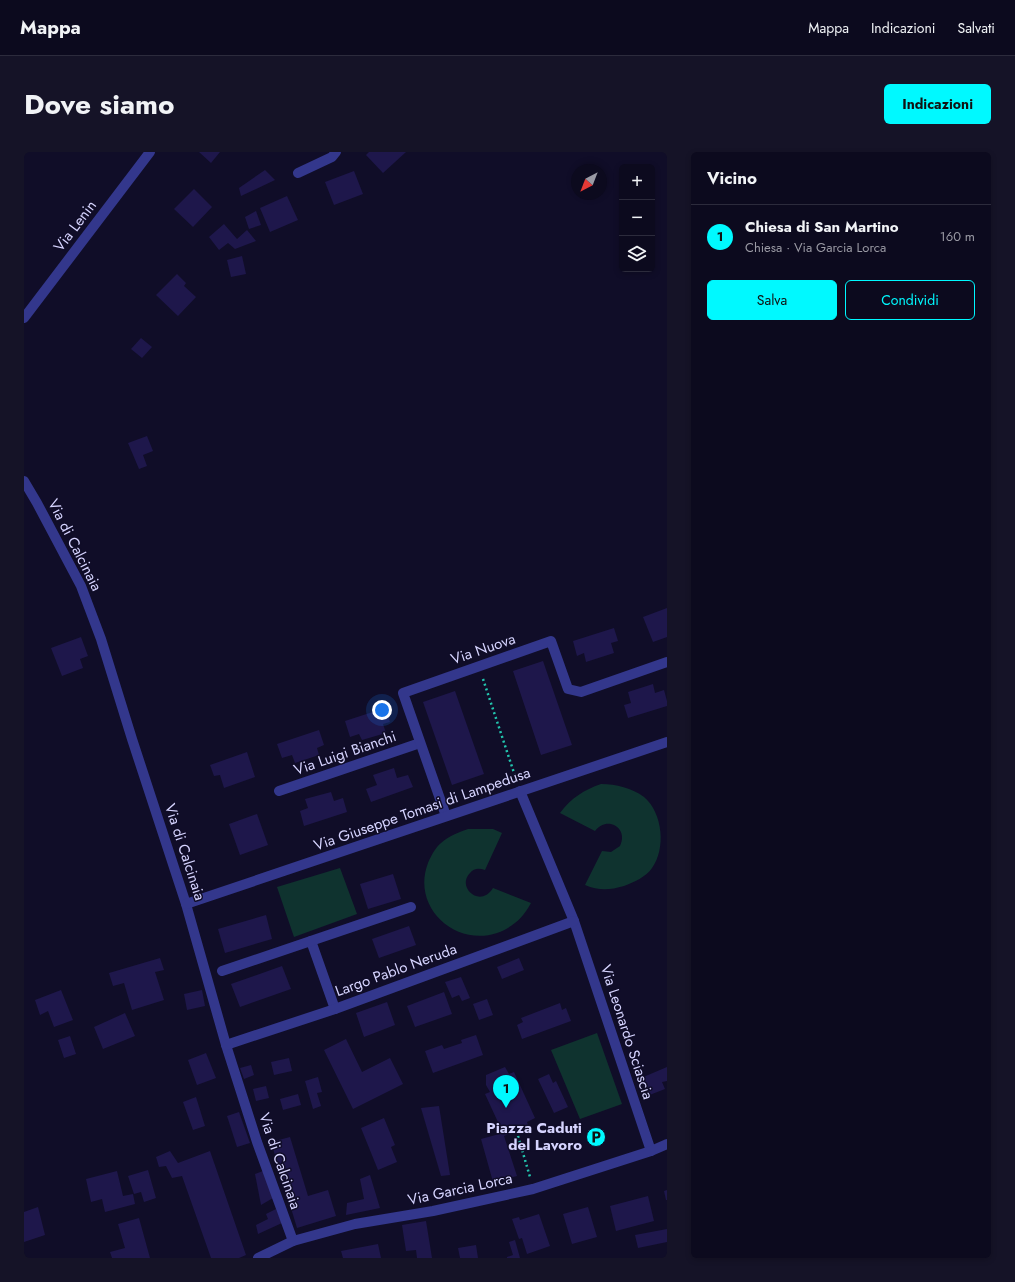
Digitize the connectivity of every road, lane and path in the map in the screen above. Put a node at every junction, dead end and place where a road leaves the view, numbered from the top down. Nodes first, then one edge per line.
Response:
1 (150, 152) edge
2 (336, 152) edge
3 (298, 173) dead end
4 (24, 318) edge
5 (24, 481) edge
6 (667, 662) edge
7 (479, 666) junction
8 (667, 742) edge
9 (420, 743) junction
10 (516, 779) dead end
11 (279, 791) dead end
12 (520, 791) junction
13 (446, 816) junction
14 (186, 904) junction
15 (410, 907) dead end
16 (574, 921) junction
17 (311, 941) junction
18 (222, 971) dead end
19 (335, 1009) junction
20 (226, 1045) junction
21 (518, 1136) dead end
22 (667, 1144) edge
23 (651, 1151) junction
24 (533, 1189) junction
25 (293, 1241) junction
26 (258, 1258) edge

1 - 4 street, Via Lenin
2 - 3 street
5 - 14 street, Via di Calcinaia
6 - 7 street, Via Nuova
7 - 9 street, Via Nuova
7 - 10 path
8 - 12 street, Via Giuseppe Tomasi di Lampedusa
9 - 11 street, Via Luigi Bianchi
9 - 13 street, Via Nuova
12 - 13 street, Via Giuseppe Tomasi di Lampedusa
12 - 16 street, Via Leonardo Sciascia
13 - 14 street, Via Giuseppe Tomasi di Lampedusa
14 - 20 street, Via di Calcinaia
15 - 17 street
16 - 19 street, Largo Pablo Neruda
16 - 23 street, Via Leonardo Sciascia
17 - 18 street
17 - 19 street
19 - 20 street, Largo Pablo Neruda
20 - 25 street, Via di Calcinaia
21 - 24 path
22 - 23 street, Via Garcia Lorca
23 - 24 street, Via Garcia Lorca
24 - 25 street, Via Garcia Lorca
25 - 26 street, Via Garcia Lorca

